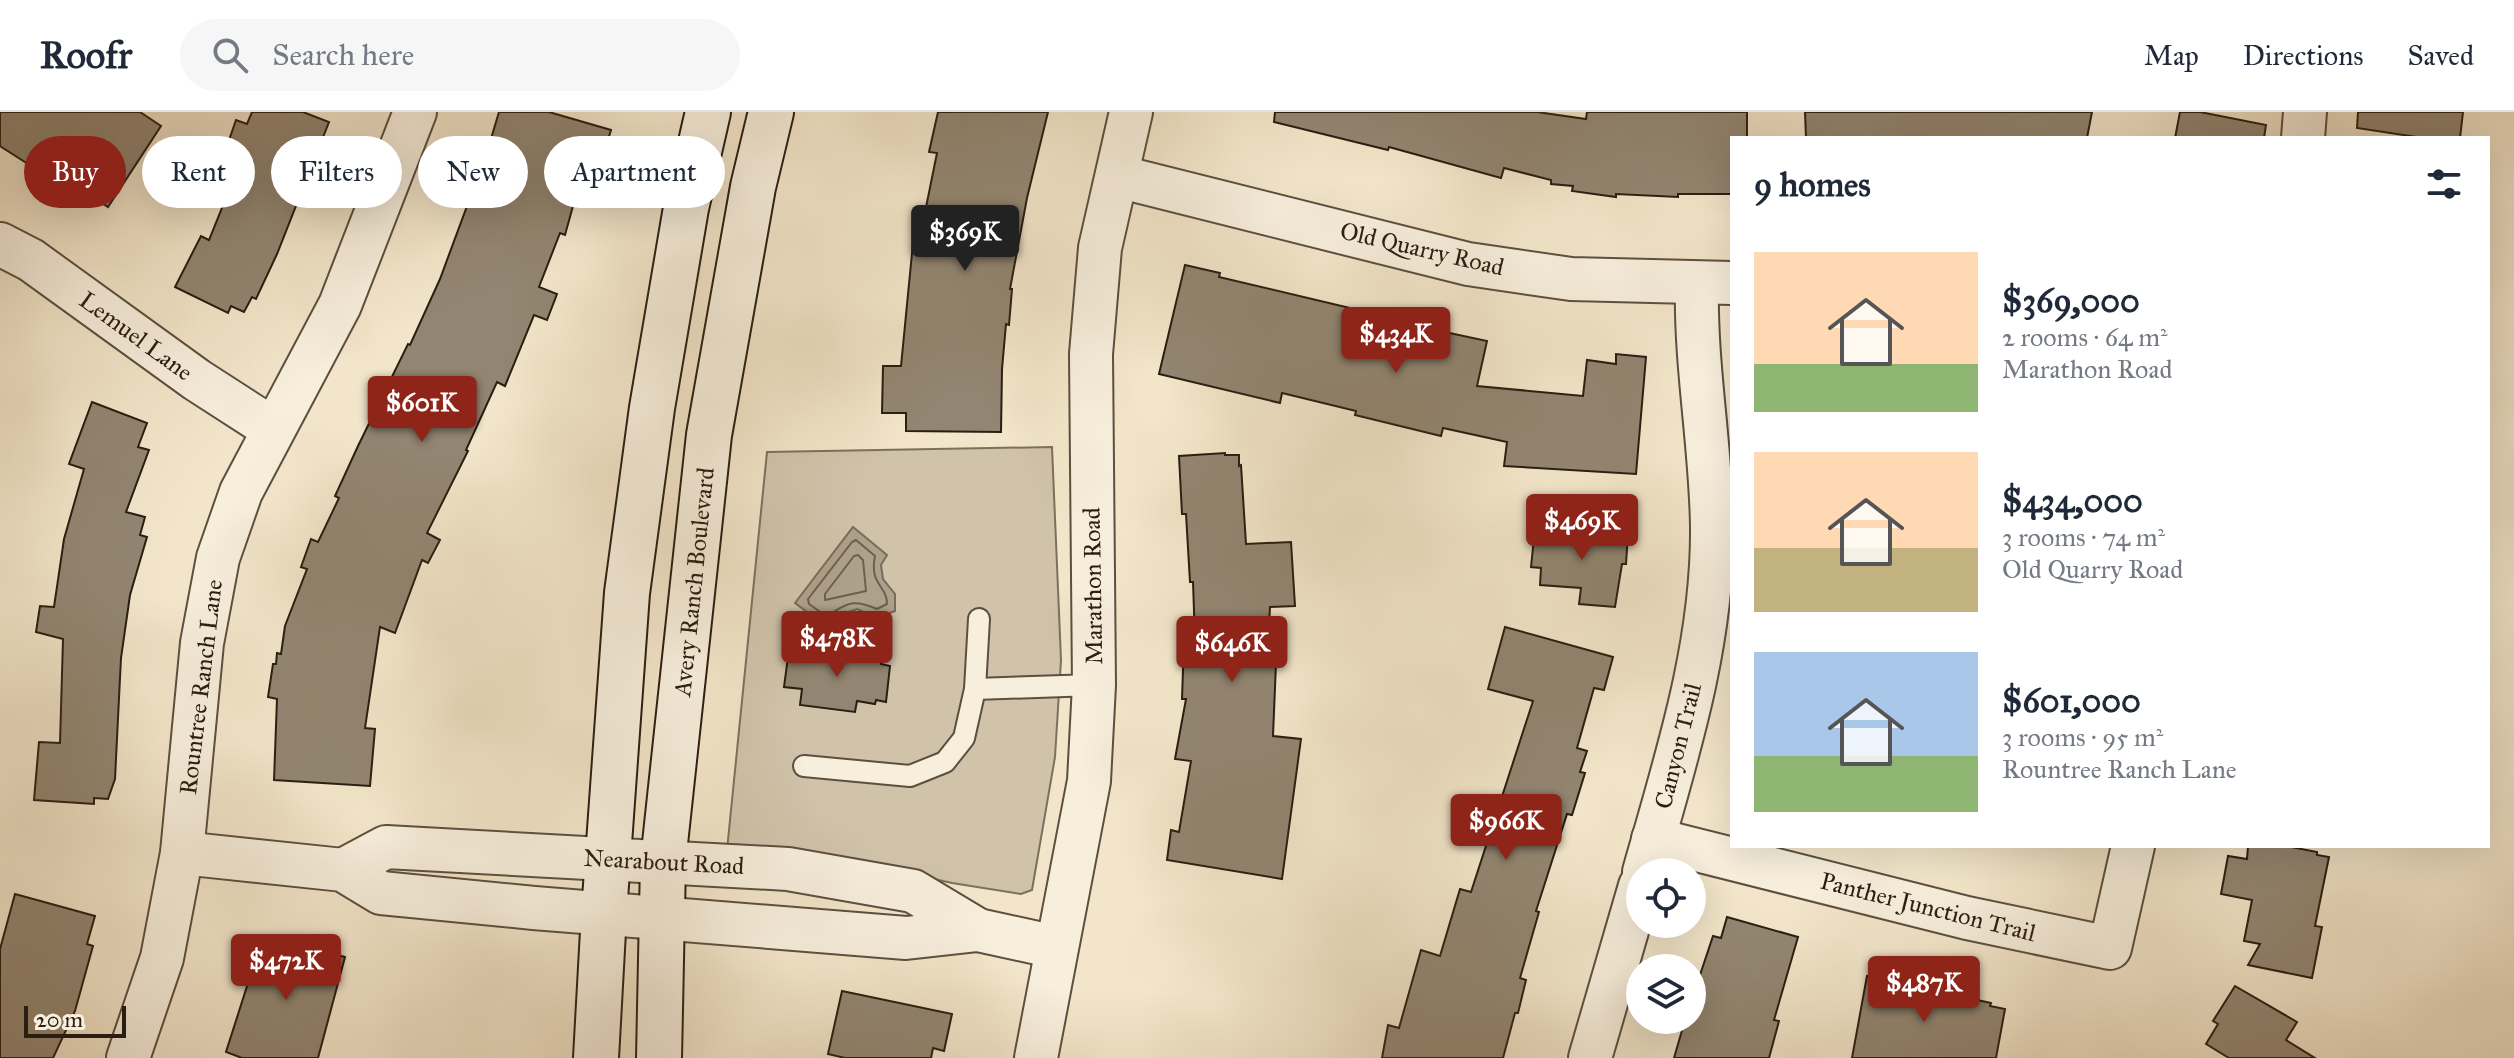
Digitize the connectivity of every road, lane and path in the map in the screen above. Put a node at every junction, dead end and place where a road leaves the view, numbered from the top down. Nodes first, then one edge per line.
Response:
1 (415, 112) edge
2 (708, 112) edge
3 (771, 112) edge
4 (1131, 112) edge
5 (2305, 112) edge
6 (2303, 136) edge
7 (1117, 176) junction
8 (0, 244) edge
9 (1715, 283) edge
10 (273, 429) junction
11 (979, 619) dead end
12 (1094, 685) junction
13 (975, 689) junction
14 (804, 766) dead end
15 (2133, 848) edge
16 (182, 853) junction
17 (1649, 855) edge
18 (608, 859) junction
19 (663, 862) junction
20 (343, 870) junction
21 (604, 913) junction
22 (662, 918) junction
23 (978, 930) junction
24 (1626, 934) edge
25 (1056, 947) junction
26 (128, 1058) edge
27 (596, 1058) edge
28 (659, 1058) edge
29 (1036, 1058) edge
30 (1590, 1058) edge

1 - 10 street, Rountree Ranch Lane
2 - 18 main road
3 - 19 main road, Avery Ranch Boulevard
4 - 7 street, Marathon Road
5 - 6 street
7 - 9 street, Old Quarry Road
7 - 12 street, Marathon Road
8 - 10 street, Lemuel Lane
9 - 17 street, Canyon Trail
10 - 16 street, Rountree Ranch Lane
11 - 13 lane
12 - 13 lane
12 - 25 street, Marathon Road
13 - 14 lane
15 - 17 street, Panther Junction Trail
16 - 20 street, Nearabout Road
16 - 26 street, Rountree Ranch Lane
18 - 19 street, Nearabout Road
18 - 20 street, Nearabout Road
18 - 21 main road
19 - 22 main road, Avery Ranch Boulevard
19 - 23 street, Nearabout Road
20 - 21 street, Nearabout Road
21 - 22 street, Nearabout Road
21 - 27 main road
22 - 23 street, Nearabout Road
22 - 28 main road, Avery Ranch Boulevard
23 - 25 street, Nearabout Road
24 - 30 street
25 - 29 street, Marathon Road

